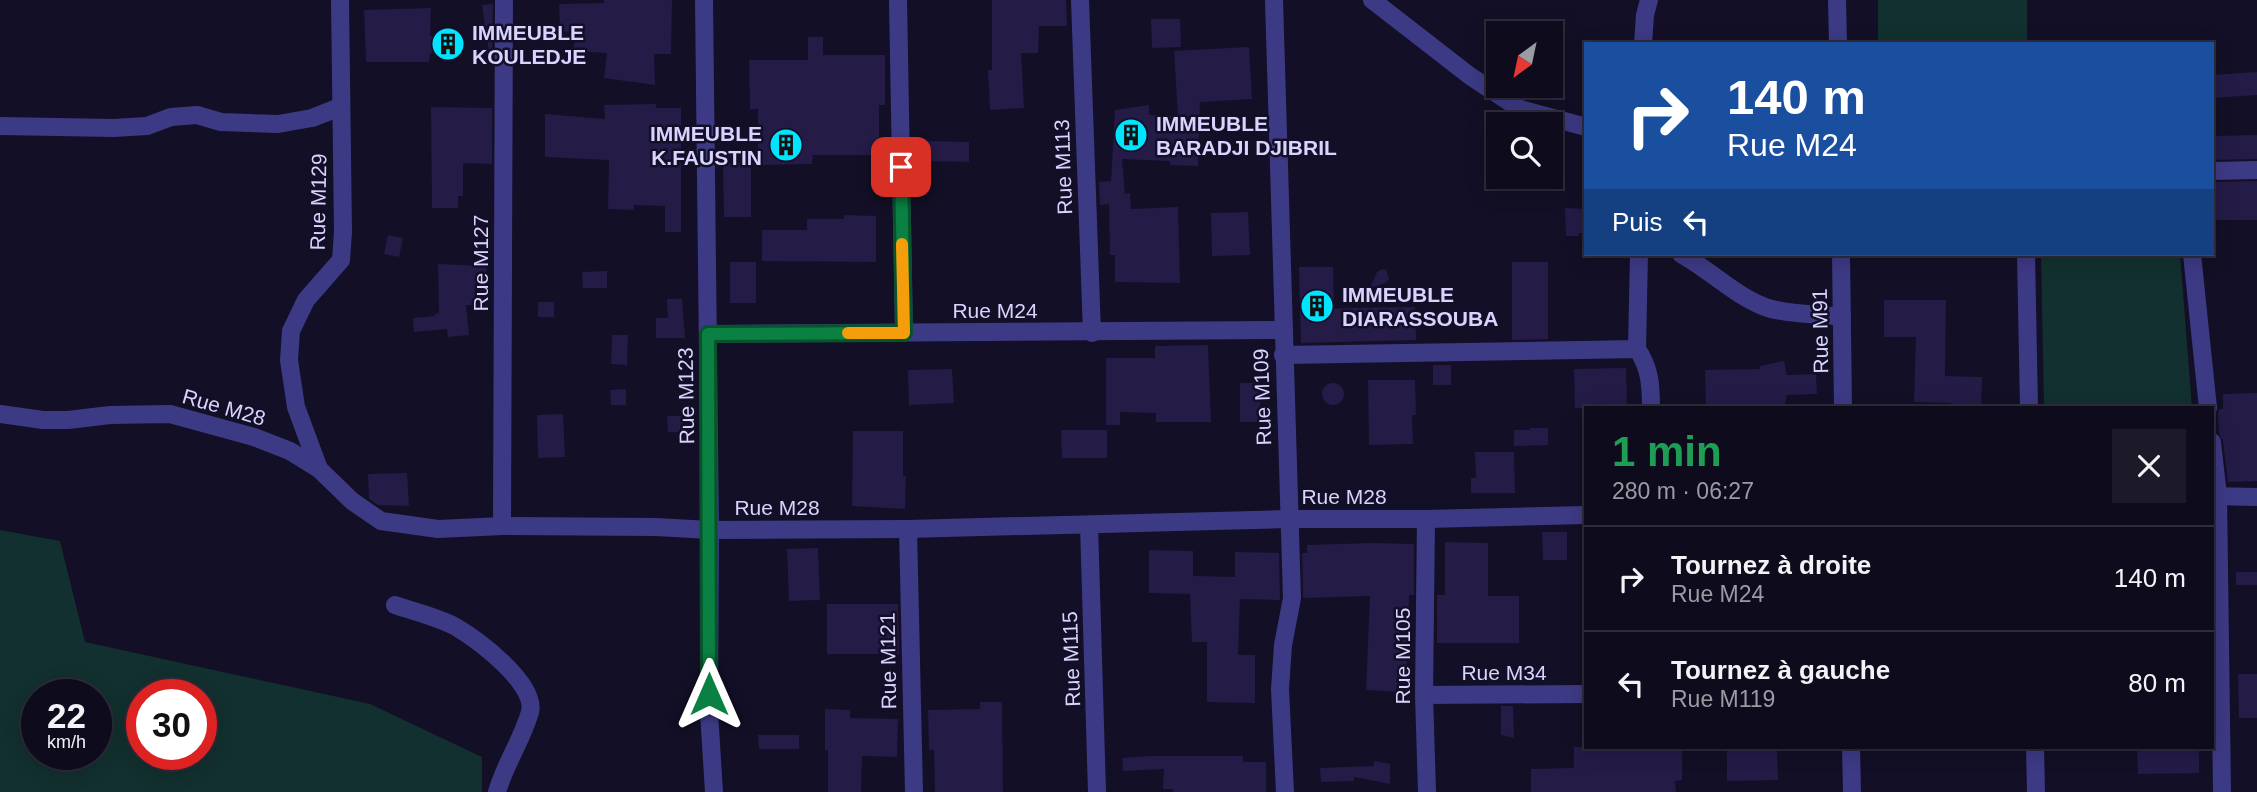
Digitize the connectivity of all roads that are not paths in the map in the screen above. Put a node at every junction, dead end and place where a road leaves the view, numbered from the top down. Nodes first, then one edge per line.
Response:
1 (340, 0) edge
2 (504, 0) edge
3 (704, 0) edge
4 (898, 0) edge
5 (1080, 0) edge
6 (1274, 0) edge
7 (1372, 0) edge
8 (1649, 0) edge
9 (1837, 0) edge
10 (1643, 42) edge
11 (1838, 42) edge
12 (340, 107) junction
13 (0, 125) edge
14 (1584, 126) edge
15 (2257, 170) edge
16 (2214, 172) edge
17 (1639, 256) edge
18 (1684, 256) edge
19 (1841, 256) edge
20 (2026, 256) edge
21 (2192, 256) edge
22 (1842, 317) junction
23 (1283, 331) junction
24 (904, 333) junction
25 (1092, 333) junction
26 (708, 334) junction
27 (1637, 349) junction
28 (1283, 355) junction
29 (1651, 406) edge
30 (1843, 406) edge
31 (2029, 406) edge
32 (2208, 406) edge
33 (0, 414) edge
34 (319, 468) junction
35 (2214, 478) edge
36 (2215, 496) edge
37 (2257, 497) edge
38 (1584, 515) edge
39 (1288, 519) junction
40 (1426, 519) junction
41 (1089, 525) junction
42 (502, 526) junction
43 (908, 529) junction
44 (710, 530) junction
45 (395, 606) dead end
46 (1584, 694) edge
47 (1424, 695) junction
48 (1851, 749) edge
49 (2035, 749) edge
50 (497, 792) edge
51 (714, 792) edge
52 (914, 792) edge
53 (1097, 792) edge
54 (1285, 792) edge
55 (1427, 792) edge
56 (1852, 792) edge
57 (2036, 792) edge
58 (2222, 792) edge

1 - 12 street, Rue M129
2 - 42 street, Rue M127
3 - 26 street, Rue M123
4 - 24 street
5 - 25 street, Rue M113
6 - 23 street, Rue M109
7 - 14 street
8 - 10 street
9 - 11 street
12 - 13 street
12 - 34 street, Rue M129
15 - 16 street
17 - 27 street
18 - 22 street
19 - 22 street, Rue M91
20 - 31 street
21 - 32 street
22 - 30 street, Rue M91
23 - 25 street, Rue M24
23 - 28 street, Rue M109
24 - 25 street, Rue M24
24 - 26 street, Rue M24
26 - 44 street, Rue M123
27 - 28 street
27 - 29 street
28 - 39 street, Rue M109
33 - 34 street, Rue M28
34 - 42 street, Rue M28
35 - 36 street
36 - 37 street
36 - 58 street
38 - 40 street, Rue M28
39 - 40 street, Rue M28
39 - 41 street, Rue M28
39 - 54 street, Rue M109
40 - 47 street, Rue M105
41 - 43 street, Rue M28
41 - 53 street, Rue M115
42 - 44 street, Rue M28
43 - 44 street, Rue M28
43 - 52 street, Rue M121
44 - 51 street, Rue M123
45 - 50 street
46 - 47 street, Rue M34
47 - 55 street, Rue M105
48 - 56 street
49 - 57 street

